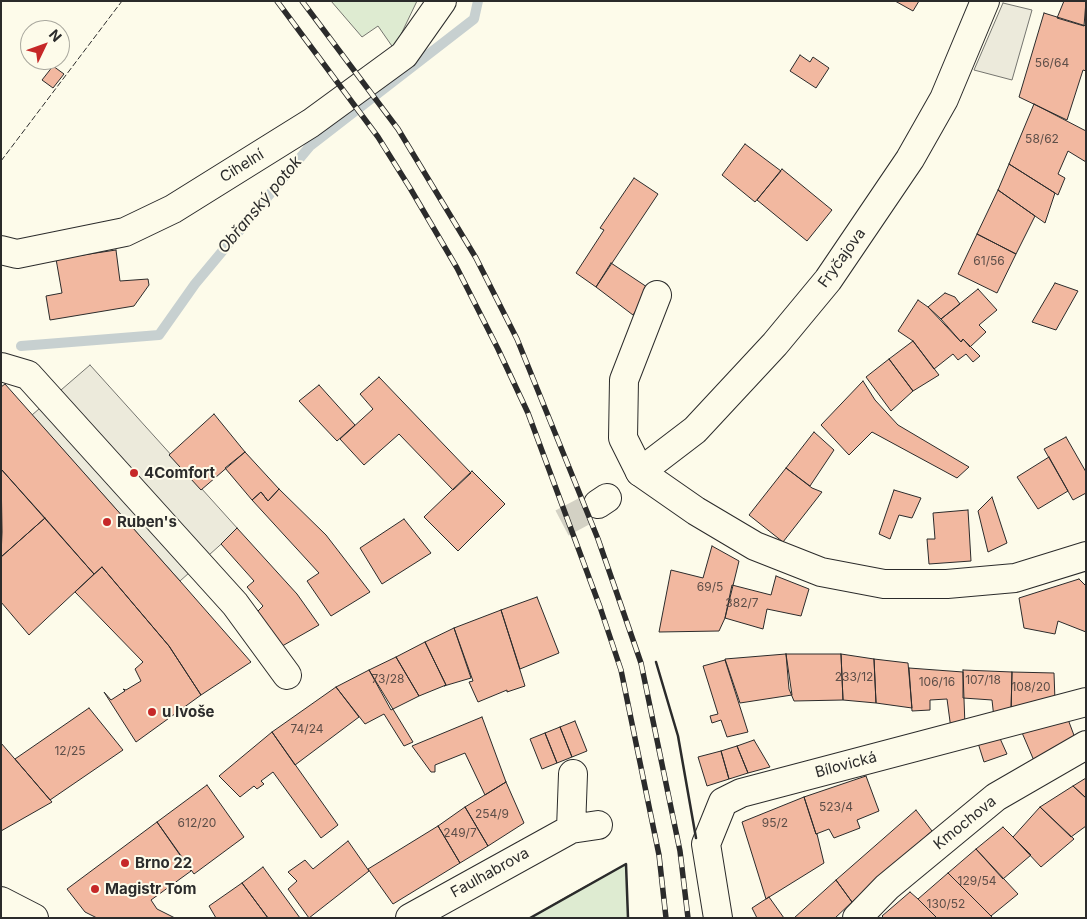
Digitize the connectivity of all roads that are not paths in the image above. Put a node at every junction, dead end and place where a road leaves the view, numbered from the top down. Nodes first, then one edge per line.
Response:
1 (442, 1) edge
2 (985, 1) edge
3 (1, 250) edge
4 (657, 295) dead end
5 (1, 366) edge
6 (640, 472) junction
7 (1086, 556) edge
8 (288, 676) dead end
9 (1086, 702) edge
10 (1086, 745) edge
11 (573, 774) dead end
12 (598, 825) dead end
13 (571, 829) junction
14 (1, 901) edge
15 (34, 918) edge
16 (410, 918) edge
17 (718, 918) edge
18 (857, 918) edge

1 - 3 street, Cihelní
2 - 6 street, Fryčajova
4 - 6 street
5 - 8 street
6 - 7 street
9 - 17 street, Bílovická
10 - 18 street, Kmochova
11 - 13 street
12 - 13 street, Faulhabrova
13 - 16 street, Faulhabrova
14 - 15 street

